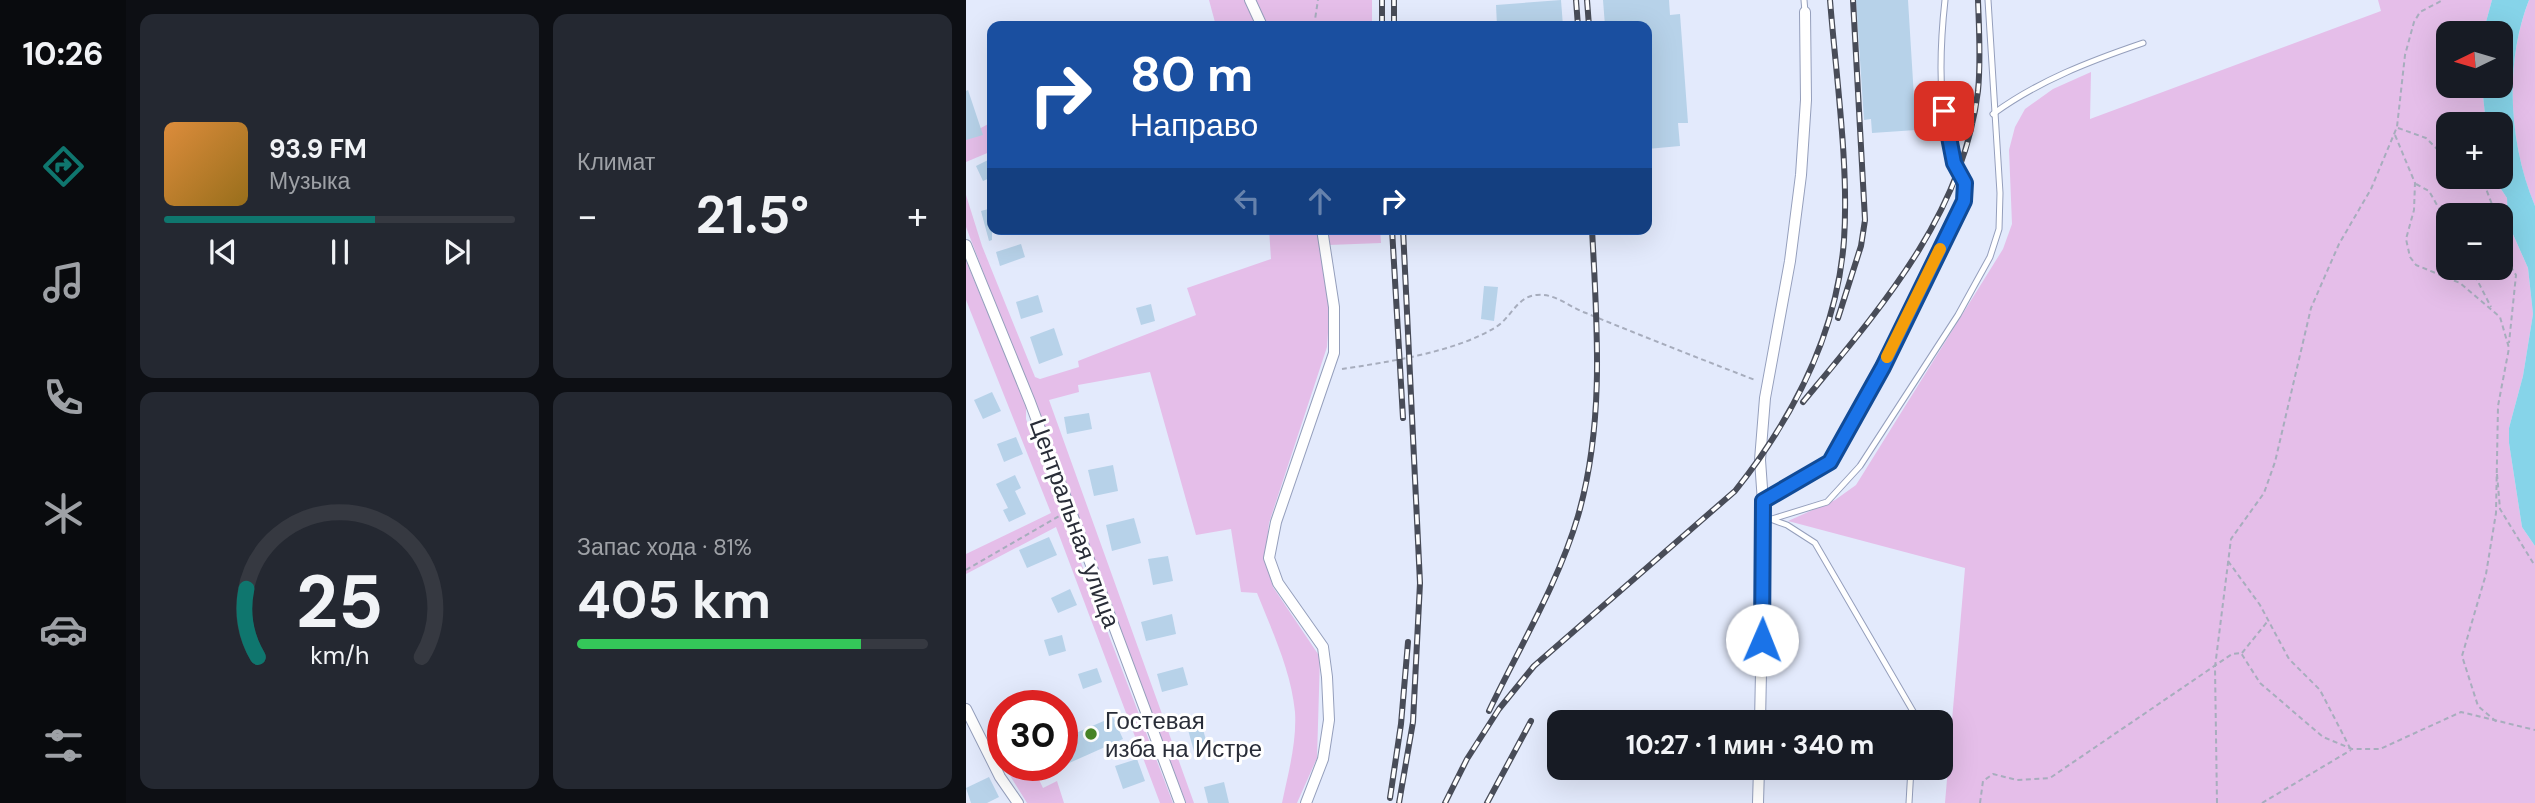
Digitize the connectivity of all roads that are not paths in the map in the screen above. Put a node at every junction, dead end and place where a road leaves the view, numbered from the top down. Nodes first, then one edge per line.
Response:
1 (1250, 0) edge
2 (1945, 0) edge
3 (1988, 0) edge
4 (1805, 6) edge
5 (1260, 21) edge
6 (2143, 43) dead end
7 (1993, 114) junction
8 (1323, 235) edge
9 (966, 245) edge
10 (1763, 501) junction
11 (1768, 518) junction
12 (966, 709) edge
13 (1761, 710) edge
14 (1912, 710) edge
15 (1759, 780) edge
16 (1910, 780) edge
17 (1018, 803) edge
18 (1180, 803) edge
19 (1306, 803) edge
20 (1758, 803) edge
21 (1909, 803) edge

1 - 5 street
2 - 10 lane
3 - 7 lane
4 - 10 street
6 - 7 lane
7 - 11 lane
8 - 19 street
9 - 18 street, Центральная улица
10 - 11 street
11 - 13 street
11 - 14 lane
12 - 17 street
15 - 20 street
16 - 21 lane

